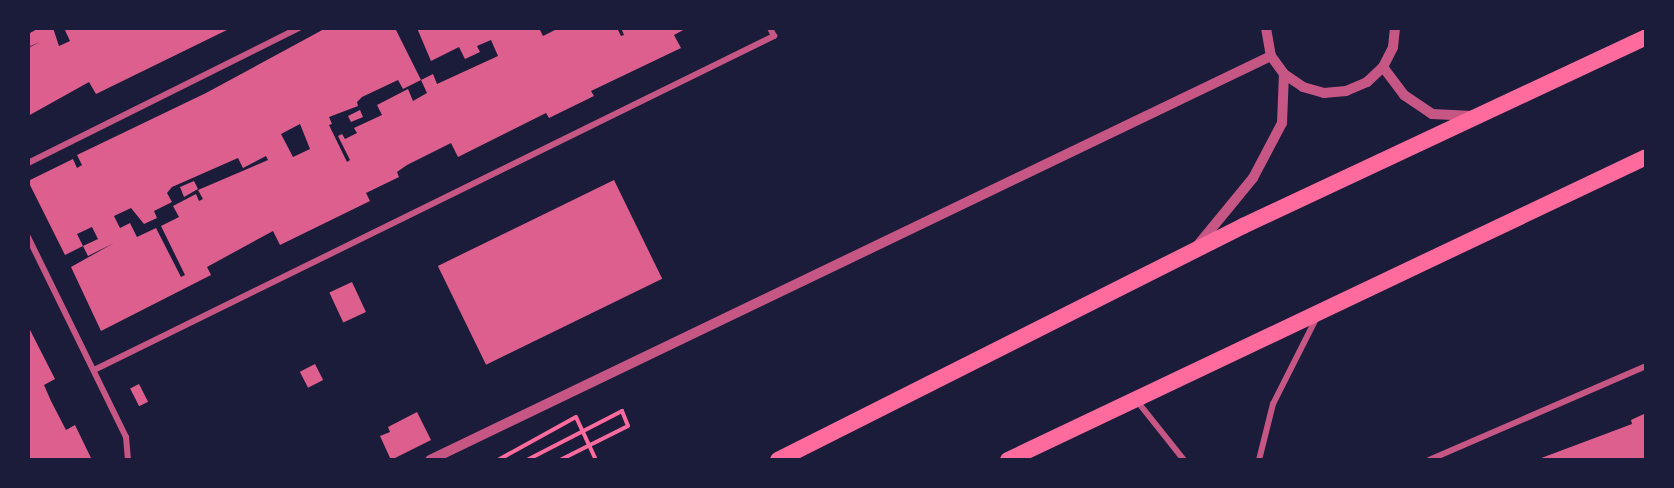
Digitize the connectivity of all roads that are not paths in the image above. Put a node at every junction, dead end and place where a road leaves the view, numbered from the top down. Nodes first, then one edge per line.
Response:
1 (299, 28) edge
2 (770, 28) edge
3 (1266, 28) edge
4 (1395, 28) edge
5 (1646, 37) edge
6 (1271, 56) junction
7 (1383, 67) junction
8 (1284, 74) junction
9 (1479, 116) junction
10 (1646, 156) edge
11 (28, 162) edge
12 (28, 237) edge
13 (1193, 251) junction
14 (1319, 311) junction
15 (1645, 368) edge
16 (94, 370) junction
17 (1135, 398) junction
18 (128, 459) edge
19 (430, 459) edge
20 (778, 459) edge
21 (1008, 459) edge
22 (1184, 459) edge
23 (1259, 459) edge
24 (1429, 459) edge

1 - 11 street
2 - 16 street
3 - 6 street
4 - 7 street
5 - 9 highway
6 - 8 street
6 - 19 street
7 - 8 street
7 - 9 street
8 - 13 street
9 - 13 highway
10 - 14 highway
12 - 16 street
13 - 20 highway
14 - 17 highway
14 - 23 street
15 - 24 street
16 - 18 street
17 - 21 highway
17 - 22 street

